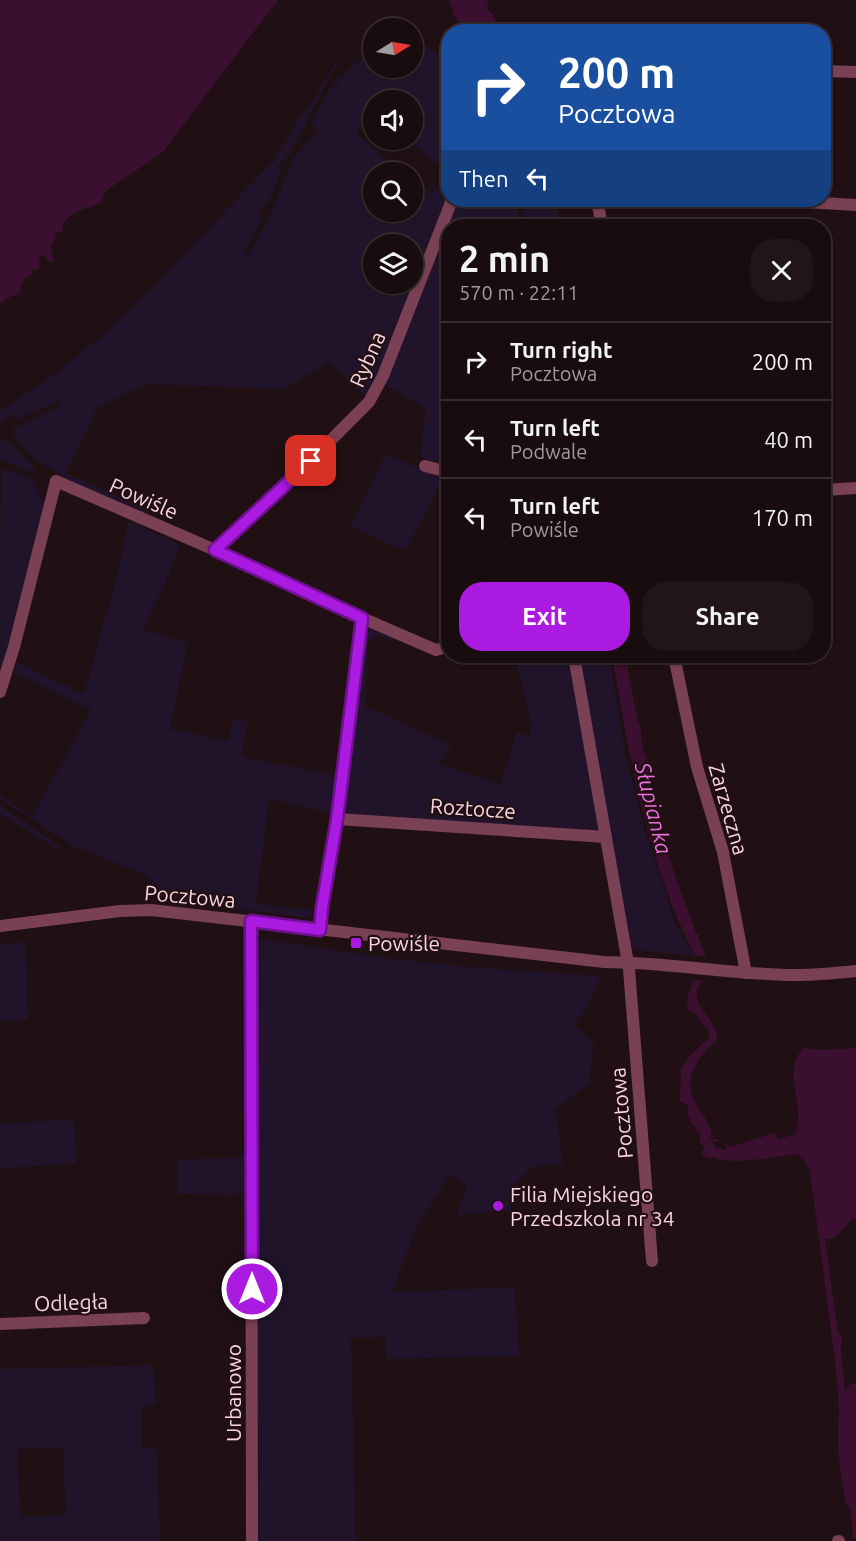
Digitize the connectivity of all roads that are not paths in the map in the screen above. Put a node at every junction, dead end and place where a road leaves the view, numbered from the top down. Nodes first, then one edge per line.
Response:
1 (831, 71) edge
2 (856, 72) edge
3 (831, 204) edge
4 (856, 205) edge
5 (441, 228) edge
6 (425, 466) dead end
7 (441, 470) edge
8 (856, 488) edge
9 (831, 490) edge
10 (215, 550) junction
11 (362, 618) junction
12 (441, 649) edge
13 (575, 663) edge
14 (676, 663) edge
15 (0, 692) edge
16 (337, 819) junction
17 (606, 837) junction
18 (251, 921) junction
19 (0, 926) edge
20 (320, 930) junction
21 (628, 962) junction
22 (856, 970) edge
23 (746, 973) junction
24 (652, 1261) dead end
25 (144, 1318) dead end
26 (0, 1324) edge
27 (252, 1541) edge

1 - 2 street
3 - 4 street
5 - 10 street, Rybna
6 - 7 street
8 - 9 street
10 - 11 street, Powiśle
10 - 15 street, Powiśle
11 - 12 street, Powiśle
11 - 16 street
13 - 17 street
14 - 23 street, Zarzeczna
16 - 17 street, Roztocze
16 - 20 street
17 - 21 street
18 - 19 street, Pocztowa
18 - 20 street, Pocztowa
18 - 27 street, Urbanowo
20 - 21 street, Pocztowa
21 - 23 street, Pocztowa
21 - 24 street, Pocztowa
22 - 23 street, Pocztowa
25 - 26 street, Odległa

